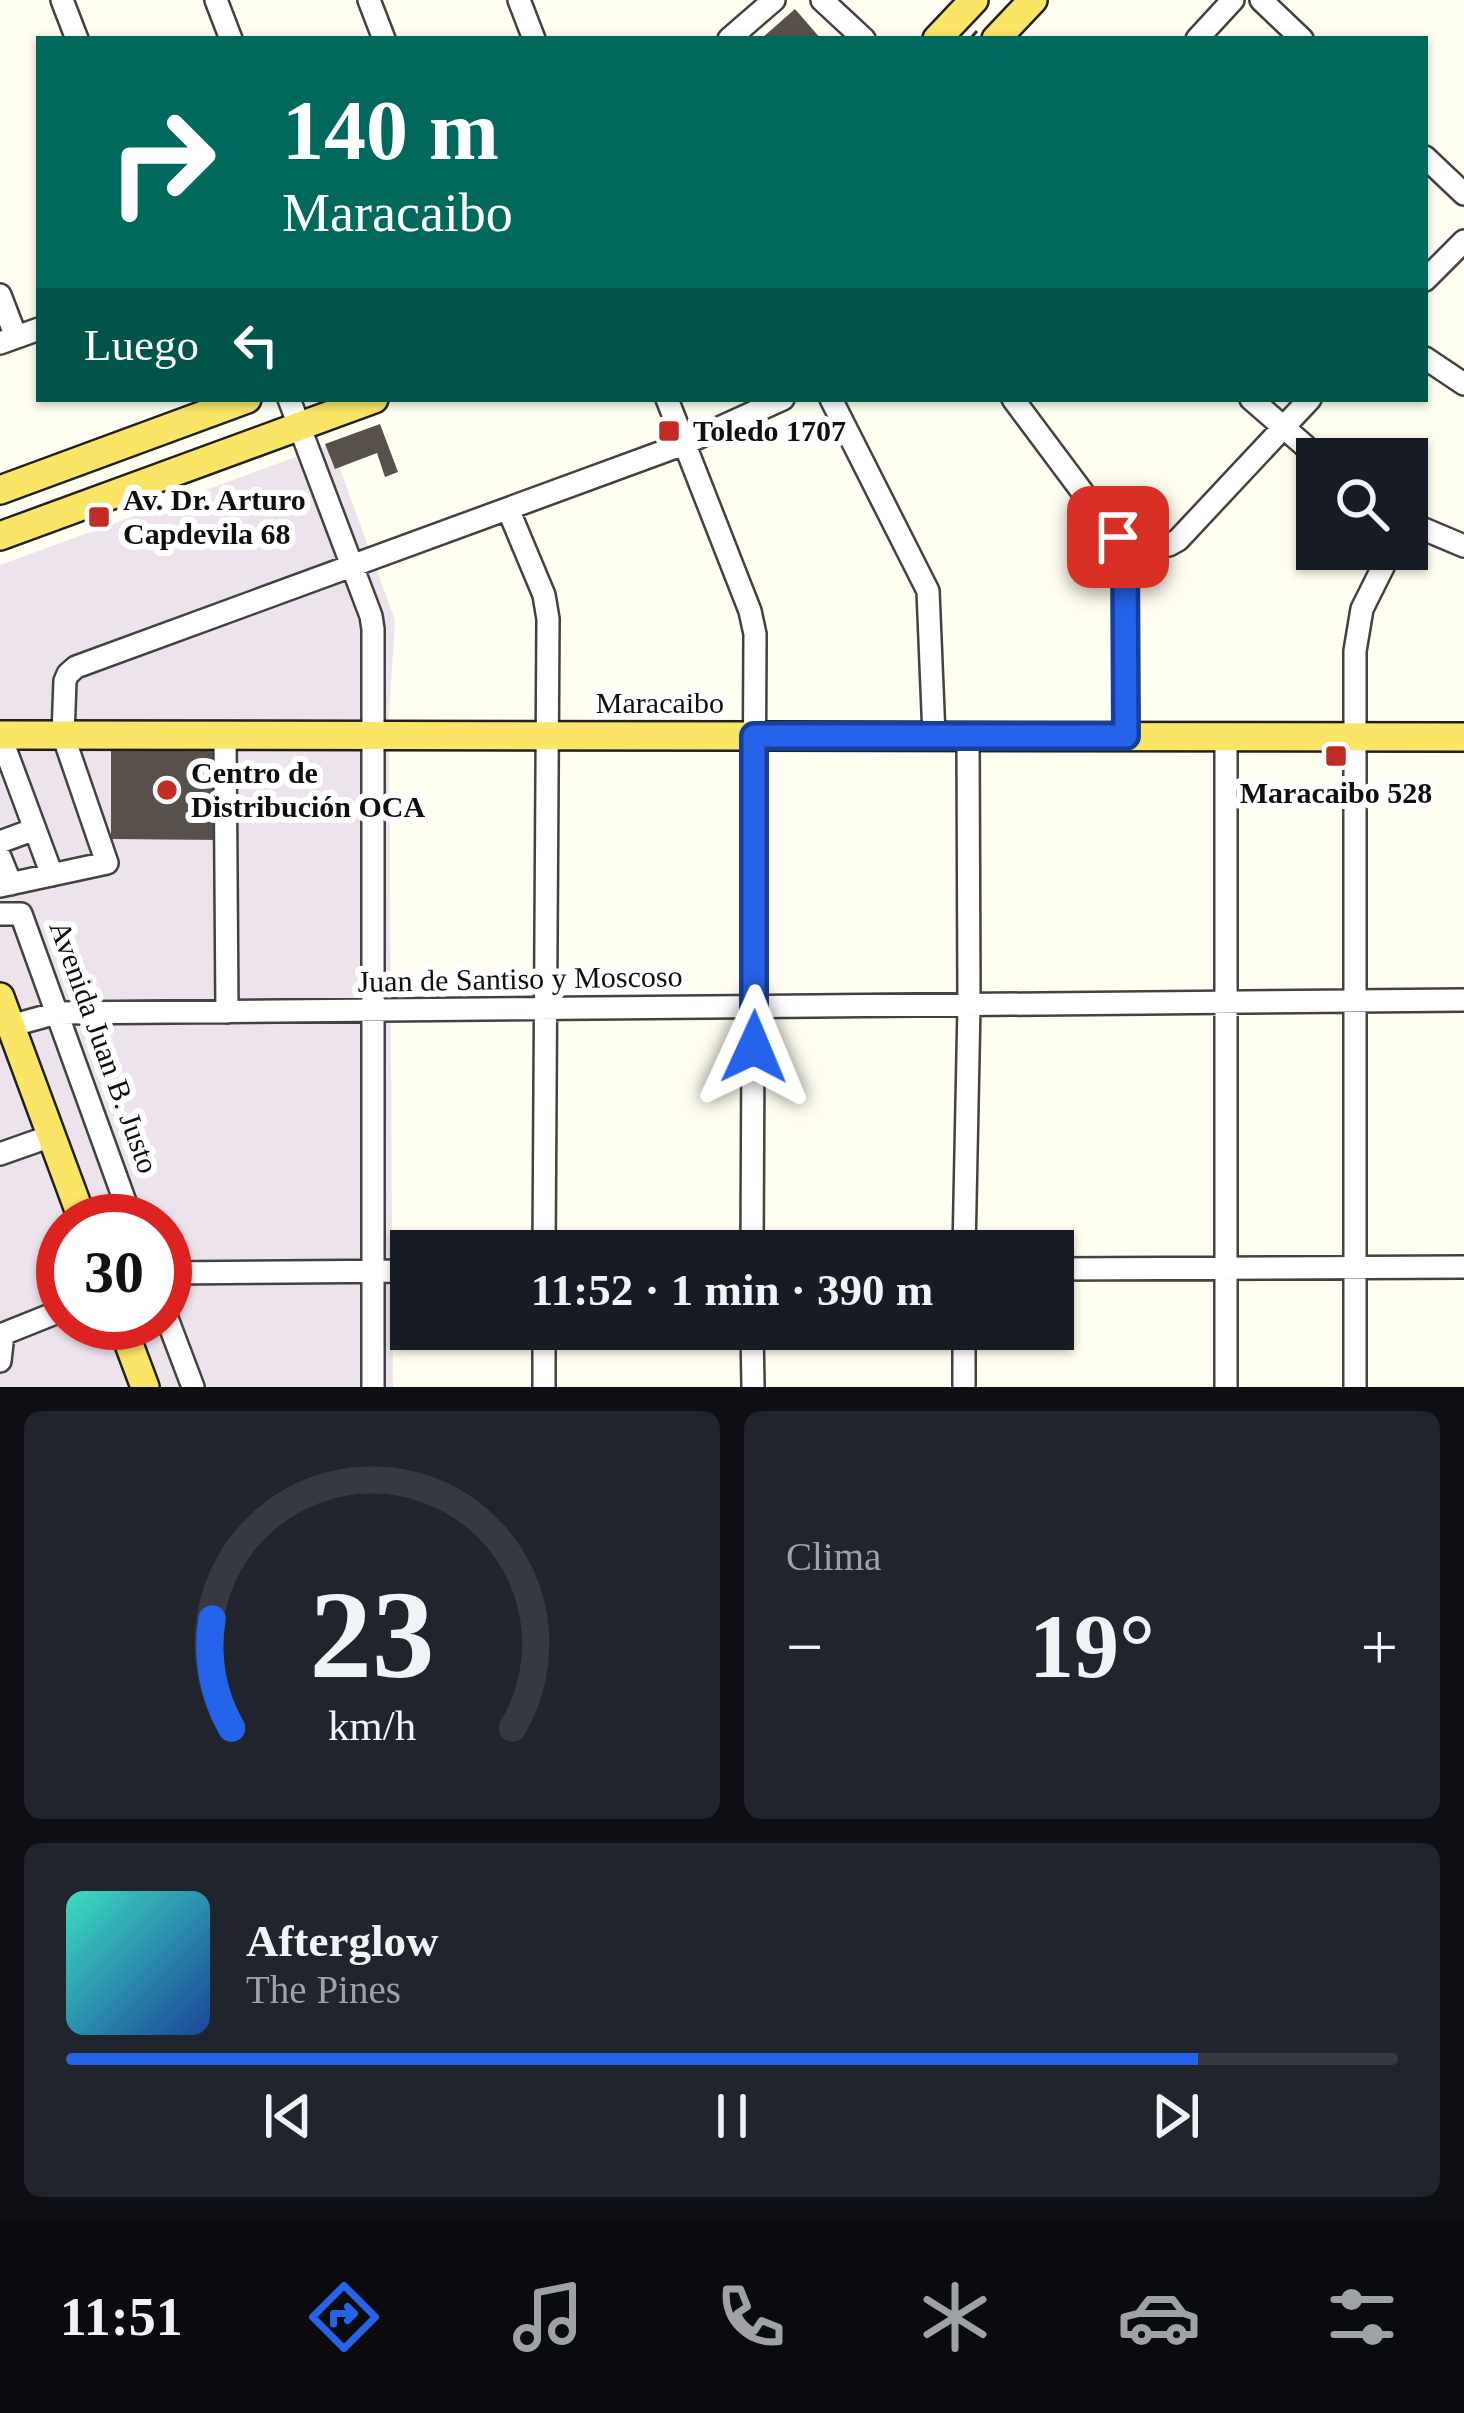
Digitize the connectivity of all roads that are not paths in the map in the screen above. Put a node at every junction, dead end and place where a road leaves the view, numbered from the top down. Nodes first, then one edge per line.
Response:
1 (62, 0) edge
2 (216, 0) edge
3 (369, 0) edge
4 (520, 0) edge
5 (774, 0) edge
6 (822, 0) edge
7 (974, 0) edge
8 (1033, 0) edge
9 (1233, 0) edge
10 (1261, 0) edge
11 (75, 36) edge
12 (230, 36) edge
13 (383, 36) edge
14 (533, 36) edge
15 (732, 36) edge
16 (861, 36) edge
17 (940, 36) edge
18 (999, 36) edge
19 (1200, 36) edge
20 (1299, 36) edge
21 (1428, 160) edge
22 (1464, 194) edge
23 (1464, 241) edge
24 (1428, 277) edge
25 (0, 295) edge
26 (8, 340) edge
27 (1428, 360) edge
28 (1464, 384) edge
29 (239, 402) edge
30 (356, 402) edge
31 (668, 402) edge
32 (777, 402) edge
33 (833, 402) edge
34 (1015, 402) edge
35 (1254, 402) edge
36 (1307, 402) edge
37 (294, 412) edge
38 (1282, 428) junction
39 (1296, 439) edge
40 (684, 444) junction
41 (0, 490) edge
42 (508, 509) junction
43 (1428, 531) edge
44 (0, 536) edge
45 (1464, 546) edge
46 (1125, 550) junction
47 (353, 567) junction
48 (1381, 570) edge
49 (0, 735) edge
50 (63, 735) junction
51 (225, 735) junction
52 (374, 735) junction
53 (548, 736) junction
54 (754, 736) junction
55 (934, 736) junction
56 (968, 736) junction
57 (1126, 736) junction
58 (1226, 736) junction
59 (1356, 737) junction
60 (1464, 737) edge
61 (9, 787) edge
62 (35, 829) junction
63 (0, 842) edge
64 (0, 857) edge
65 (52, 875) junction
66 (6, 885) edge
67 (0, 914) edge
68 (0, 997) edge
69 (1464, 1000) edge
70 (1356, 1001) junction
71 (1226, 1002) junction
72 (969, 1005) junction
73 (755, 1006) junction
74 (546, 1009) junction
75 (374, 1010) junction
76 (227, 1012) junction
77 (57, 1013) junction
78 (10, 1026) junction
79 (51, 1136) junction
80 (0, 1154) edge
81 (73, 1194) edge
82 (122, 1194) edge
83 (544, 1230) edge
84 (752, 1230) edge
85 (964, 1230) edge
86 (1355, 1266) junction
87 (1226, 1267) junction
88 (1464, 1267) edge
89 (1074, 1269) edge
90 (373, 1271) junction
91 (390, 1271) edge
92 (192, 1273) edge
93 (36, 1321) edge
94 (131, 1350) edge
95 (179, 1350) edge
96 (544, 1350) edge
97 (752, 1350) edge
98 (964, 1350) edge
99 (0, 1361) edge
100 (145, 1387) edge
101 (193, 1387) edge
102 (374, 1387) edge
103 (544, 1387) edge
104 (753, 1387) edge
105 (964, 1387) edge
106 (1226, 1387) edge
107 (1355, 1387) edge

1 - 11 street
2 - 12 street
3 - 13 street
4 - 14 street
5 - 15 street
6 - 16 street
7 - 17 main road
8 - 18 main road
9 - 19 street
10 - 20 street
21 - 22 street
23 - 24 street
25 - 26 street
27 - 28 street
29 - 41 main road
30 - 37 main road
31 - 40 street
32 - 40 street
33 - 55 street
34 - 46 street
35 - 38 street
36 - 38 street
37 - 44 main road
37 - 47 street
38 - 39 street
38 - 46 street
40 - 42 street
40 - 54 street
42 - 47 street
42 - 53 street
43 - 45 street
46 - 57 street
47 - 50 street
47 - 52 street
48 - 59 street
49 - 50 main road, Maracaibo
49 - 61 street
50 - 51 main road, Maracaibo
50 - 65 street
51 - 52 main road, Maracaibo
51 - 76 street
52 - 53 main road, Maracaibo
52 - 75 street
53 - 54 main road, Maracaibo
53 - 74 street
54 - 55 main road, Maracaibo
54 - 73 street
55 - 56 main road, Maracaibo
56 - 57 main road, Maracaibo
56 - 72 street
57 - 58 main road, Maracaibo
58 - 59 main road, Maracaibo
58 - 71 street
59 - 60 main road, Maracaibo
59 - 70 street
61 - 62 street
62 - 63 street
62 - 65 street
64 - 66 street
65 - 66 street
67 - 77 street, Avenida Juan B. Justo
68 - 78 main road
69 - 70 street, Juan de Santiso y Moscoso
70 - 71 street, Juan de Santiso y Moscoso
70 - 86 street
71 - 72 street, Juan de Santiso y Moscoso
71 - 87 street
72 - 73 street, Juan de Santiso y Moscoso
72 - 85 street
73 - 74 street, Juan de Santiso y Moscoso
73 - 84 street
74 - 75 street, Juan de Santiso y Moscoso
74 - 83 street
75 - 76 street, Juan de Santiso y Moscoso
75 - 90 street
76 - 77 street, Juan de Santiso y Moscoso
77 - 78 street, Juan de Santiso y Moscoso
77 - 82 street, Avenida Juan B. Justo
78 - 79 main road
79 - 80 street
79 - 81 main road
86 - 87 street
86 - 88 street
86 - 107 street
87 - 89 street
87 - 106 street
90 - 91 street
90 - 92 street
90 - 102 street
93 - 99 street
94 - 100 main road
95 - 101 street
96 - 103 street
97 - 104 street
98 - 105 street

